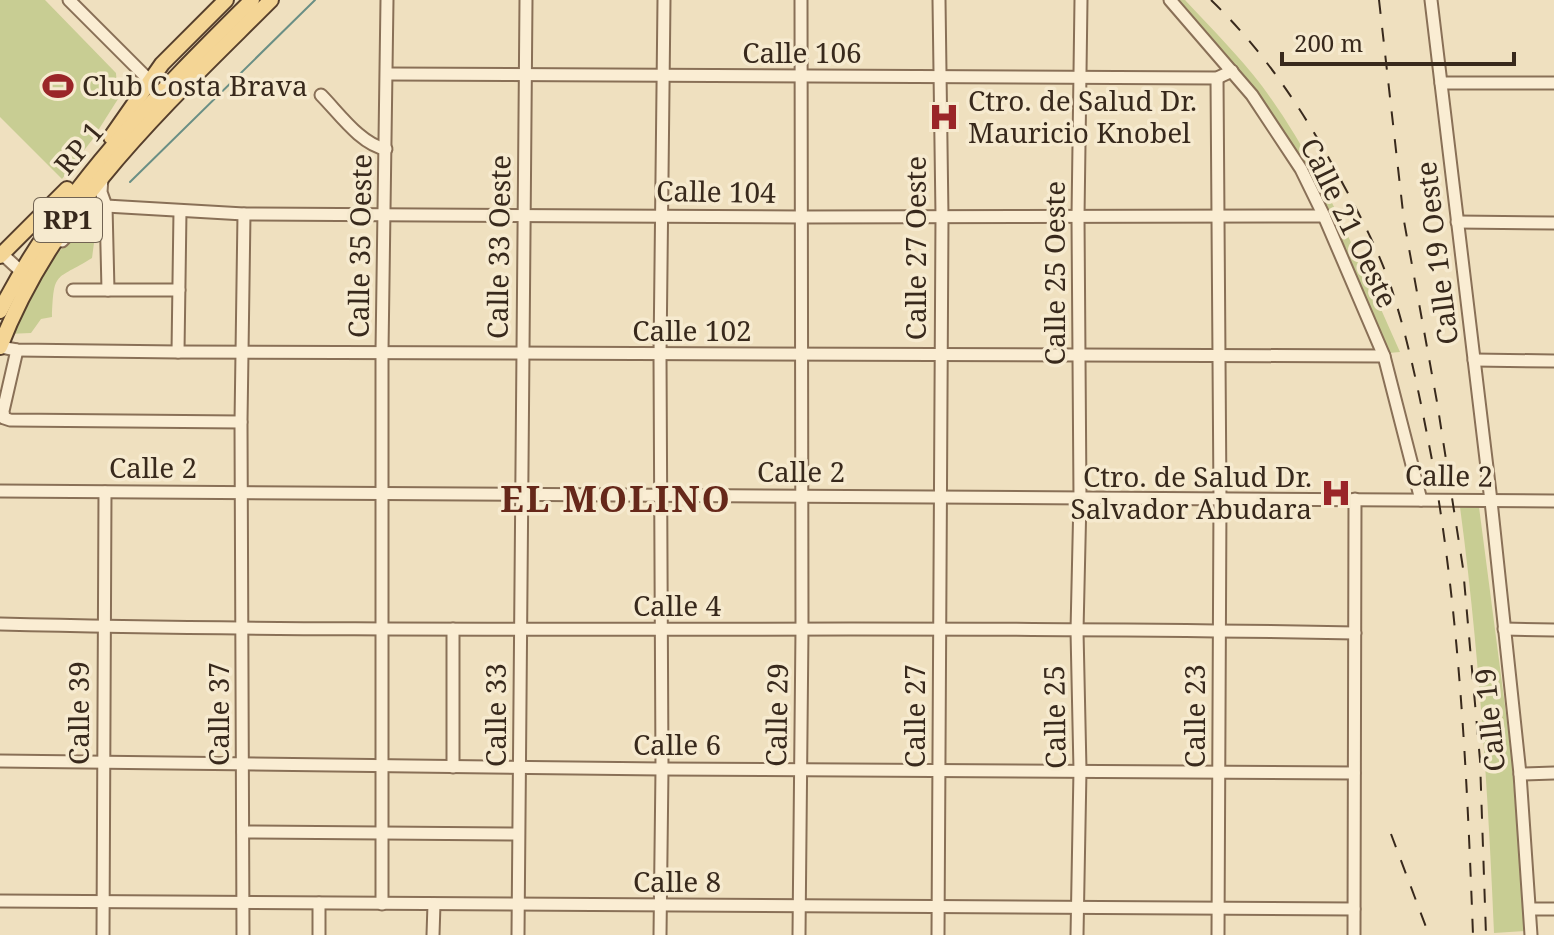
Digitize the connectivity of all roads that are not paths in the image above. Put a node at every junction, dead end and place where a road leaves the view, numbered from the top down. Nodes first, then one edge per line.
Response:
1 (69, 0) edge
2 (226, 0) edge
3 (252, 0) edge
4 (271, 0) edge
5 (387, 0) edge
6 (526, 0) edge
7 (664, 0) edge
8 (801, 0) edge
9 (939, 0) edge
10 (1081, 0) edge
11 (1170, 0) edge
12 (1431, 0) edge
13 (1232, 71) junction
14 (524, 73) junction
15 (387, 74) junction
16 (663, 76) junction
17 (1081, 76) junction
18 (940, 77) junction
19 (801, 78) junction
20 (1217, 78) junction
21 (149, 80) junction
22 (1441, 83) junction
23 (1554, 83) edge
24 (321, 95) dead end
25 (386, 149) junction
26 (102, 178) junction
27 (106, 206) junction
28 (180, 211) junction
29 (244, 214) junction
30 (383, 215) junction
31 (523, 215) junction
32 (662, 216) junction
33 (942, 216) junction
34 (1324, 216) junction
35 (803, 217) junction
36 (1078, 217) junction
37 (1220, 217) junction
38 (1457, 222) junction
39 (1554, 223) edge
40 (1, 255) edge
41 (30, 272) junction
42 (73, 290) dead end
43 (108, 290) junction
44 (179, 290) junction
45 (0, 311) edge
46 (0, 347) edge
47 (17, 350) junction
48 (382, 351) junction
49 (178, 352) junction
50 (243, 352) junction
51 (522, 352) junction
52 (1078, 353) junction
53 (1220, 353) junction
54 (660, 355) junction
55 (803, 355) junction
56 (940, 355) junction
57 (1384, 356) junction
58 (1474, 360) junction
59 (1554, 361) edge
60 (241, 422) junction
61 (0, 491) edge
62 (105, 492) junction
63 (242, 493) junction
64 (381, 494) junction
65 (520, 494) junction
66 (661, 495) junction
67 (802, 496) junction
68 (941, 497) junction
69 (1080, 498) junction
70 (1220, 498) junction
71 (1355, 499) junction
72 (1421, 500) junction
73 (1491, 501) junction
74 (1554, 501) edge
75 (0, 624) edge
76 (103, 626) junction
77 (244, 628) junction
78 (381, 628) junction
79 (940, 628) junction
80 (453, 629) junction
81 (802, 629) junction
82 (1504, 629) junction
83 (519, 630) junction
84 (1219, 630) junction
85 (1554, 630) edge
86 (662, 631) junction
87 (1077, 631) junction
88 (1355, 633) junction
89 (0, 761) edge
90 (103, 763) junction
91 (243, 764) junction
92 (382, 766) junction
93 (453, 767) junction
94 (520, 767) junction
95 (662, 769) junction
96 (801, 770) junction
97 (1080, 770) junction
98 (939, 771) junction
99 (1218, 771) junction
100 (1354, 773) junction
101 (1554, 773) edge
102 (1520, 774) junction
103 (243, 832) junction
104 (382, 833) junction
105 (518, 834) junction
106 (0, 901) edge
107 (103, 902) junction
108 (243, 902) junction
109 (319, 903) junction
110 (382, 904) junction
111 (434, 904) junction
112 (519, 905) junction
113 (659, 905) junction
114 (799, 906) junction
115 (938, 907) junction
116 (1076, 908) junction
117 (1218, 909) junction
118 (1354, 909) junction
119 (1530, 909) junction
120 (1554, 909) edge
121 (103, 935) edge
122 (243, 935) edge
123 (319, 935) edge
124 (433, 935) edge
125 (518, 935) edge
126 (660, 935) edge
127 (799, 935) edge
128 (938, 935) edge
129 (1077, 935) edge
130 (1218, 935) edge
131 (1354, 935) edge
132 (1531, 935) edge

1 - 21 street
2 - 21 main road
3 - 41 main road, RP 1 / RP1
4 - 26 main road, RP 1 / RP1
5 - 15 street, Calle 35 Oeste
6 - 14 street, Calle 33 Oeste
7 - 16 street
8 - 19 street, Calle 29
9 - 18 street, Calle 27 Oeste
10 - 17 street, Calle 25 Oeste
11 - 13 street, Calle 21 Oeste
12 - 22 street, Calle 19 Oeste
13 - 20 street
13 - 34 street, Calle 21 Oeste
14 - 15 street, Calle 106
14 - 16 street, Calle 106
14 - 31 street, Calle 33 Oeste
15 - 25 street, Calle 35 Oeste
16 - 19 street, Calle 106
16 - 32 street
17 - 18 street, Calle 106
17 - 20 street, Calle 106
17 - 36 street, Calle 25 Oeste
18 - 19 street, Calle 106
18 - 33 street, Calle 27 Oeste
19 - 35 street, Calle 29
20 - 37 street, Calle 23
21 - 40 main road
22 - 23 street
22 - 38 street, Calle 19 Oeste
24 - 25 street
25 - 30 street, Calle 35 Oeste
26 - 27 street
26 - 41 main road, RP 1 / RP1
27 - 28 street, Calle 104
27 - 41 street
27 - 43 street
28 - 29 street, Calle 104
28 - 44 street
29 - 30 street, Calle 104
29 - 50 street, Calle 37
30 - 31 street, Calle 104
30 - 48 street, Calle 35 Oeste
31 - 32 street, Calle 104
31 - 51 street, Calle 33 Oeste
32 - 35 street, Calle 104
32 - 54 street
33 - 35 street, Calle 104
33 - 36 street, Calle 104
33 - 56 street, Calle 27 Oeste
34 - 37 street, Calle 104
34 - 57 street, Calle 21 Oeste
35 - 55 street, Calle 29
36 - 37 street, Calle 104
36 - 52 street, Calle 25 Oeste
37 - 53 street, Calle 23
38 - 39 street
38 - 58 street, Calle 19 Oeste
40 - 41 street
41 - 45 main road, RP 1 / RP1
41 - 46 main road, RP 1 / RP1
42 - 43 street
43 - 44 street
44 - 49 street
46 - 47 street, Calle 102
47 - 49 street, Calle 102
47 - 60 street
48 - 50 street, Calle 102
48 - 51 street, Calle 102
48 - 64 street, Calle 35 Oeste
49 - 50 street, Calle 102
50 - 60 street, Calle 37
51 - 54 street, Calle 102
51 - 65 street, Calle 33 Oeste
52 - 53 street, Calle 102
52 - 56 street, Calle 102
52 - 69 street, Calle 25 Oeste
53 - 57 street, Calle 102
53 - 70 street, Calle 23
54 - 55 street, Calle 102
54 - 66 street
55 - 56 street, Calle 102
55 - 67 street, Calle 29
56 - 68 street, Calle 27 Oeste
57 - 72 street, Calle 21 Oeste
58 - 59 street
58 - 73 street, Calle 19 Oeste
60 - 63 street, Calle 37
61 - 62 street, Calle 2
62 - 63 street, Calle 2
62 - 76 street, Calle 39
63 - 64 street, Calle 2
63 - 77 street, Calle 37
64 - 65 street, Calle 2
64 - 78 street, Calle 35 Oeste
65 - 66 street, Calle 2
65 - 83 street, Calle 33
66 - 67 street, Calle 2
66 - 86 street
67 - 68 street, Calle 2
67 - 81 street, Calle 29
68 - 69 street, Calle 2
68 - 79 street, Calle 27
69 - 70 street, Calle 2
69 - 87 street, Calle 25
70 - 71 street, Calle 2
70 - 84 street, Calle 23
71 - 72 street, Calle 2
71 - 88 street
72 - 73 street, Calle 2
73 - 74 street, Calle 2
73 - 82 street, Calle 19
75 - 76 street, Calle 4
76 - 77 street, Calle 4
76 - 90 street, Calle 39
77 - 78 street, Calle 4
77 - 91 street, Calle 37
78 - 80 street, Calle 4
78 - 92 street, Calle 35 Oeste
79 - 81 street, Calle 4
79 - 87 street, Calle 4
79 - 98 street, Calle 27
80 - 83 street, Calle 4
80 - 93 street
81 - 86 street, Calle 4
81 - 96 street, Calle 29
82 - 85 street
82 - 102 street, Calle 19
83 - 86 street, Calle 4
83 - 94 street, Calle 33
84 - 87 street, Calle 4
84 - 88 street, Calle 4
84 - 99 street, Calle 23
86 - 95 street
87 - 97 street, Calle 25
88 - 100 street
89 - 90 street, Calle 6
90 - 91 street, Calle 6
90 - 107 street, Calle 39
91 - 92 street, Calle 6
91 - 103 street, Calle 37
92 - 93 street, Calle 6
92 - 104 street, Calle 35 Oeste
93 - 94 street, Calle 6
94 - 95 street, Calle 6
94 - 105 street, Calle 33
95 - 96 street, Calle 6
95 - 113 street
96 - 98 street, Calle 6
96 - 114 street, Calle 29
97 - 98 street, Calle 6
97 - 99 street, Calle 6
97 - 116 street, Calle 25
98 - 115 street, Calle 27
99 - 100 street, Calle 6
99 - 117 street, Calle 23
100 - 118 street
101 - 102 street
102 - 119 street, Calle 19
103 - 104 street
103 - 108 street, Calle 37
104 - 105 street
104 - 110 street, Calle 35 Oeste
105 - 112 street, Calle 33
106 - 107 street, Calle 8
107 - 108 street, Calle 8
107 - 121 street, Calle 39
108 - 109 street, Calle 8
108 - 122 street, Calle 37
109 - 110 street, Calle 8
109 - 123 street
110 - 111 street, Calle 8
111 - 112 street, Calle 8
111 - 124 street
112 - 113 street, Calle 8
112 - 125 street, Calle 33
113 - 114 street, Calle 8
113 - 126 street
114 - 115 street, Calle 8
114 - 127 street, Calle 29
115 - 116 street, Calle 8
115 - 128 street, Calle 27
116 - 117 street, Calle 8
116 - 129 street, Calle 25
117 - 118 street, Calle 8
117 - 130 street, Calle 23
118 - 131 street
119 - 120 street
119 - 132 street, Calle 19

